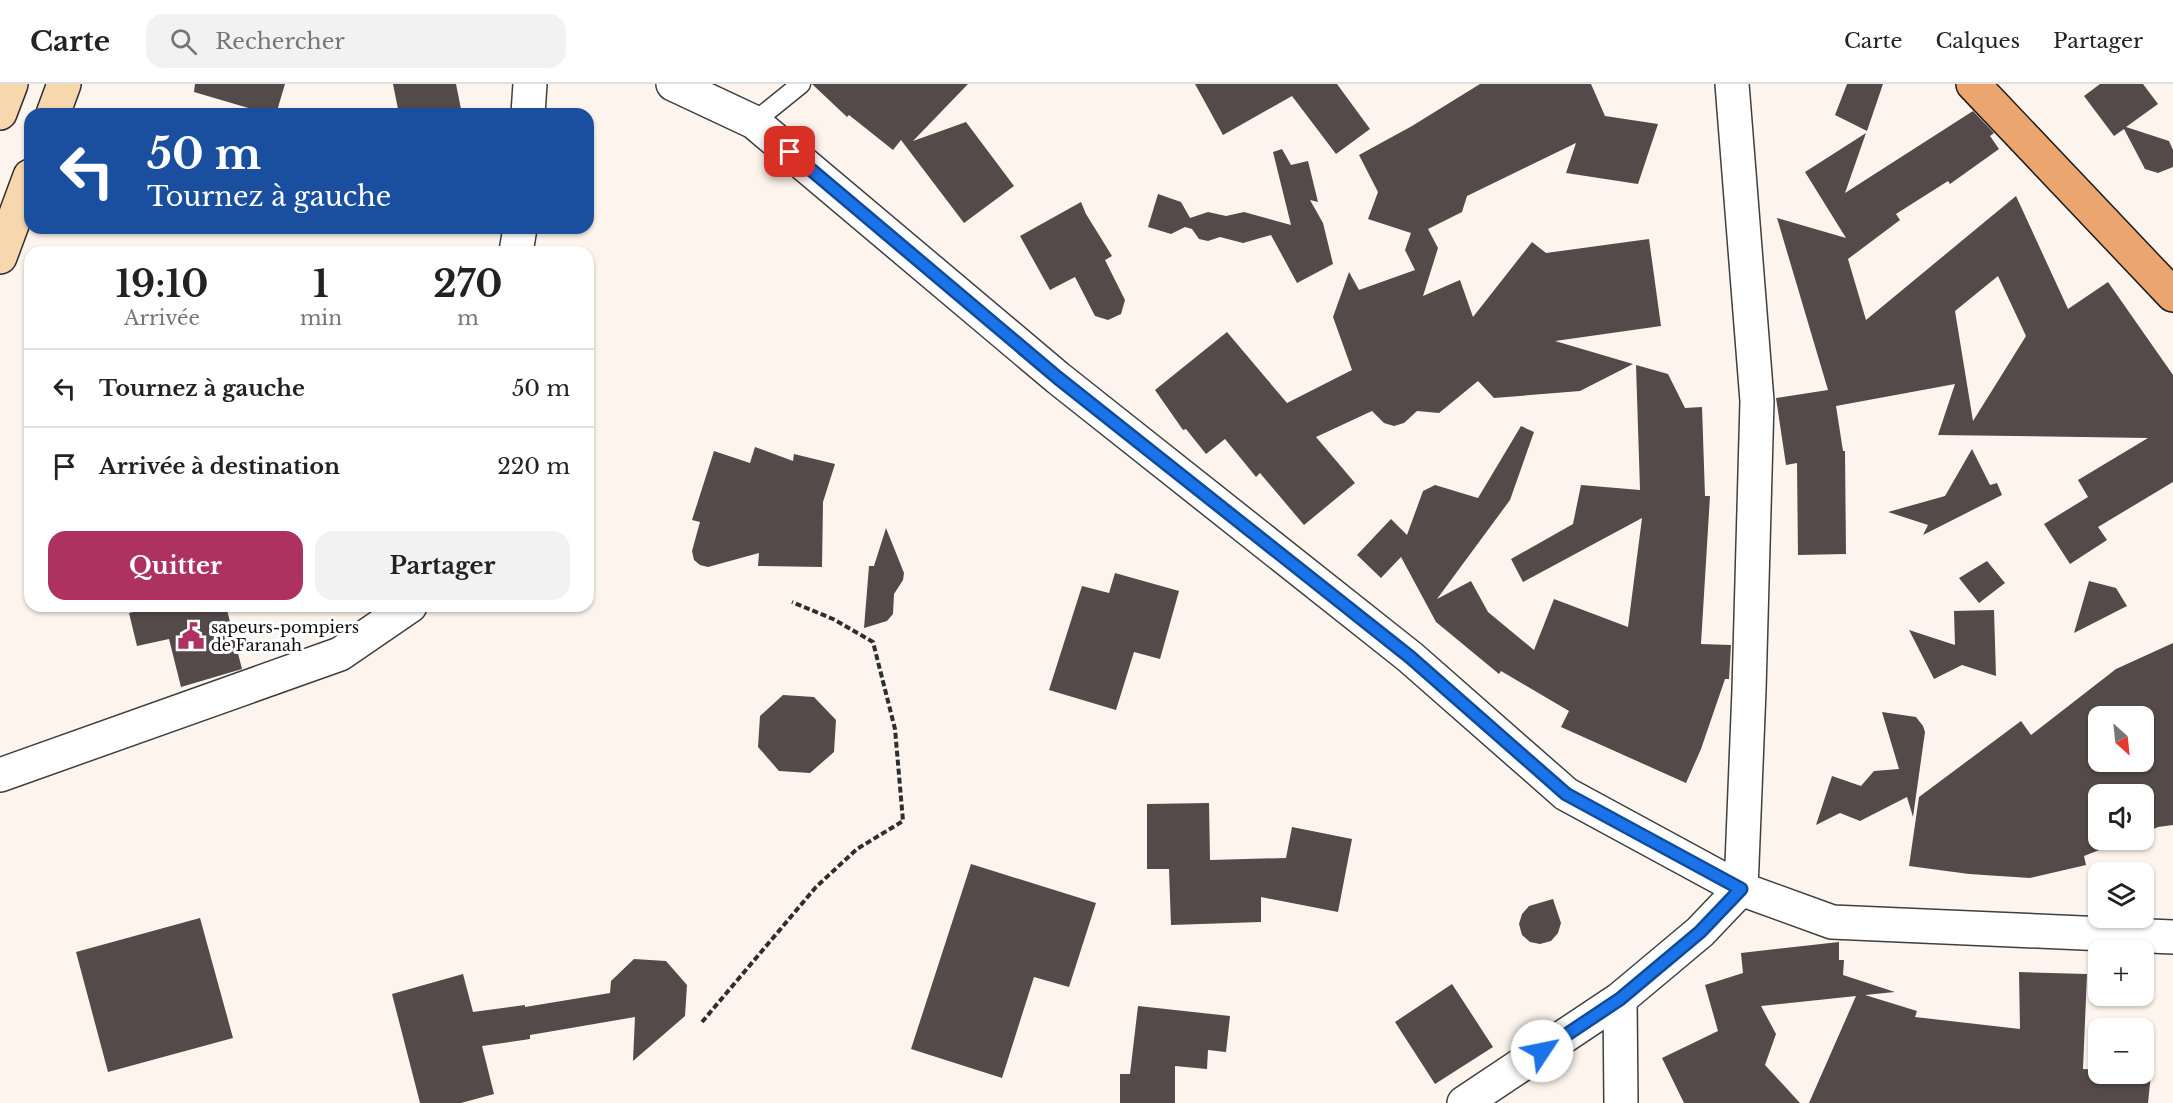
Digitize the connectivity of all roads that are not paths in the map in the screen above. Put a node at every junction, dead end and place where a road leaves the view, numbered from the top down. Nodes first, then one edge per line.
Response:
1 (11, 84) edge
2 (64, 84) edge
3 (530, 84) edge
4 (673, 84) edge
5 (801, 84) edge
6 (1732, 84) edge
7 (1973, 84) edge
8 (55, 108) edge
9 (528, 108) edge
10 (0, 113) edge
11 (754, 122) junction
12 (24, 192) edge
13 (0, 257) edge
14 (2173, 295) edge
15 (401, 612) edge
16 (0, 775) edge
17 (1741, 889) junction
18 (2173, 937) edge
19 (1620, 999) junction
20 (1464, 1103) edge
21 (1621, 1103) edge

1 - 10 main road
2 - 8 main road
3 - 9 street
4 - 11 street
5 - 11 lane
6 - 17 street
7 - 14 main road
11 - 17 street
12 - 13 main road
15 - 16 street
17 - 18 street
17 - 19 street
19 - 20 street
19 - 21 street

